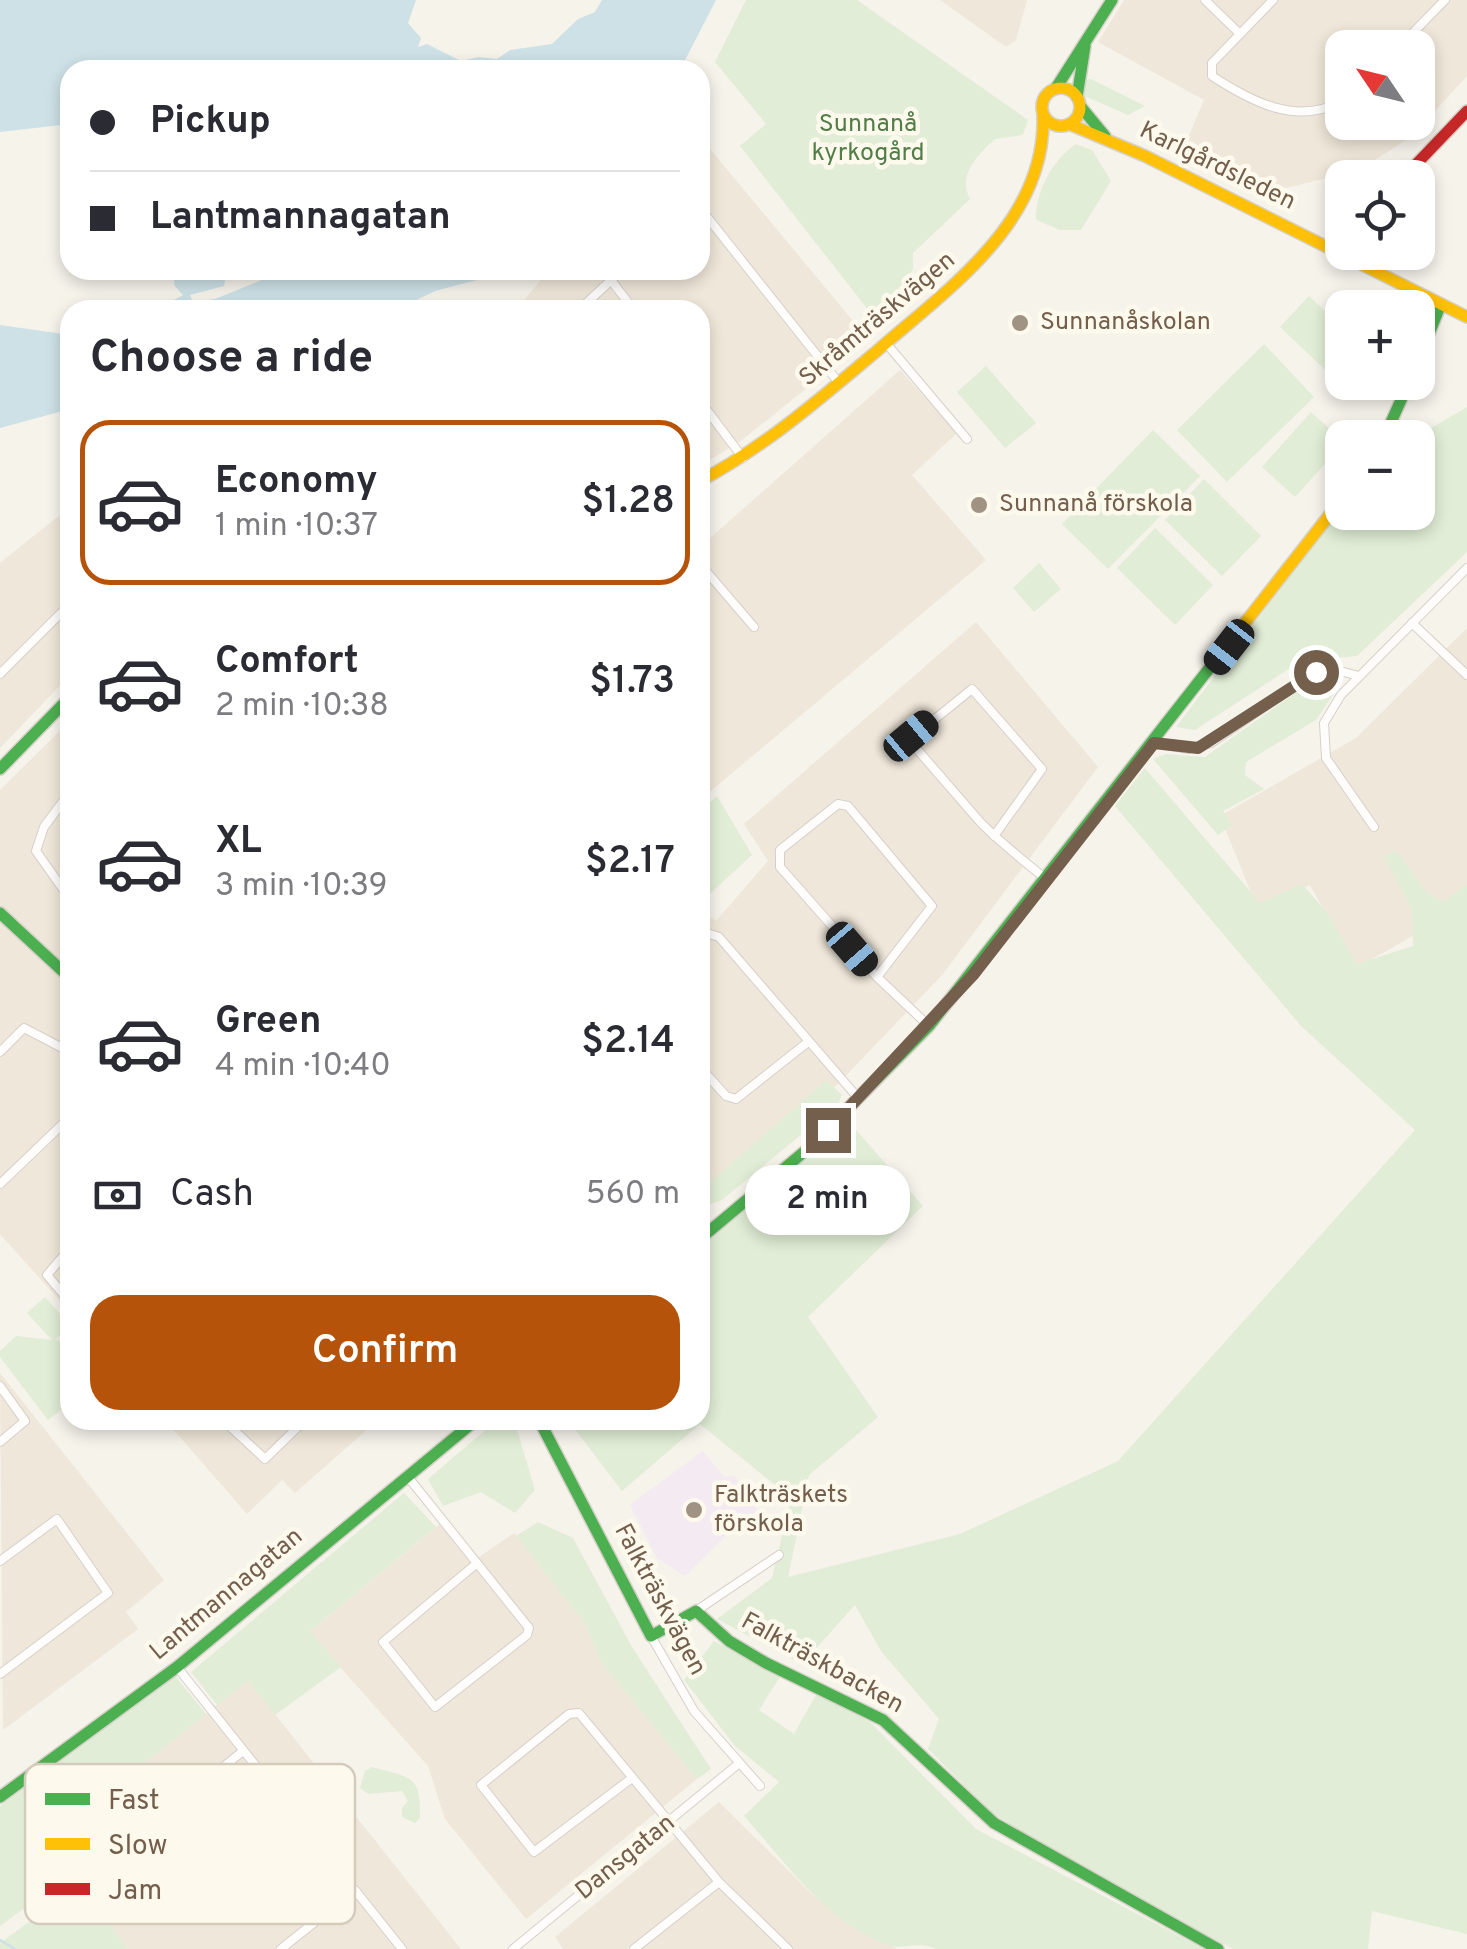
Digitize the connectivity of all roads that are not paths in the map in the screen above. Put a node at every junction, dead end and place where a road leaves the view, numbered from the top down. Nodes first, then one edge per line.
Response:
1 (1112, 0) edge
2 (1205, 0) edge
3 (1273, 0) edge
4 (1445, 0) edge
5 (1416, 30) edge
6 (1240, 34) junction
7 (1085, 46) junction
8 (1056, 88) junction
9 (1079, 102) junction
10 (1325, 107) edge
11 (1467, 111) edge
12 (1043, 115) junction
13 (1067, 125) junction
14 (1108, 138) junction
15 (1040, 152) junction
16 (1420, 160) edge
17 (710, 221) edge
18 (1325, 244) edge
19 (1376, 270) edge
20 (609, 280) edge
21 (611, 280) edge
22 (589, 300) edge
23 (626, 300) edge
24 (1440, 304) junction
25 (1435, 317) edge
26 (1467, 317) edge
27 (886, 342) junction
28 (839, 383) junction
29 (710, 415) edge
30 (710, 421) edge
31 (715, 422) junction
32 (967, 439) dead end
33 (743, 458) junction
34 (710, 475) edge
35 (1325, 521) edge
36 (1467, 568) edge
37 (710, 576) edge
38 (60, 614) edge
39 (1412, 623) junction
40 (754, 627) dead end
41 (0, 674) edge
42 (1359, 676) junction
43 (1467, 676) edge
44 (60, 707) edge
45 (1154, 743) junction
46 (0, 769) edge
47 (60, 805) edge
48 (1374, 827) dead end
49 (994, 836) junction
50 (1046, 880) junction
51 (60, 885) edge
52 (2, 917) edge
53 (710, 934) edge
54 (60, 968) edge
55 (876, 977) junction
56 (930, 1026) junction
57 (808, 1042) junction
58 (60, 1047) edge
59 (0, 1052) edge
60 (710, 1078) edge
61 (859, 1099) junction
62 (60, 1127) edge
63 (0, 1184) edge
64 (710, 1226) edge
65 (60, 1259) edge
66 (60, 1290) edge
67 (0, 1386) edge
68 (235, 1430) edge
69 (294, 1430) edge
70 (464, 1430) edge
71 (544, 1430) edge
72 (0, 1442) edge
73 (408, 1477) junction
74 (779, 1555) dead end
75 (0, 1560) edge
76 (476, 1564) junction
77 (696, 1611) junction
78 (651, 1636) junction
79 (177, 1667) junction
80 (0, 1674) edge
81 (244, 1752) junction
82 (45, 1764) edge
83 (229, 1764) edge
84 (254, 1764) edge
85 (737, 1765) junction
86 (632, 1778) junction
87 (25, 1779) edge
88 (760, 1786) dead end
89 (0, 1797) edge
90 (670, 1822) junction
91 (718, 1882) junction
92 (355, 1890) edge
93 (312, 1924) edge
94 (775, 1946) edge
95 (281, 1949) edge
96 (402, 1949) edge
97 (513, 1949) edge
98 (634, 1949) edge
99 (788, 1949) edge
100 (1218, 1949) edge

1 - 7 street
2 - 6 street
3 - 6 street
4 - 5 street
6 - 10 street
7 - 8 street
7 - 9 street
8 - 9 street
8 - 12 street
9 - 13 street
9 - 14 street, Karlgårdsleden
11 - 16 street
12 - 13 street
12 - 15 street, Skråmträskvägen
13 - 14 street, Karlgårdsleden
13 - 15 street, Skråmträskvägen
14 - 18 street, Karlgårdsleden
15 - 27 street, Skråmträskvägen
17 - 28 street
19 - 24 street, Karlgårdsleden
20 - 22 street
21 - 23 street
24 - 25 street
24 - 26 street, Karlgårdsleden
27 - 28 street, Skråmträskvägen
27 - 32 street
28 - 33 street, Skråmträskvägen
29 - 31 street
30 - 31 street
31 - 33 street
33 - 34 street, Skråmträskvägen
35 - 45 street
36 - 39 street
37 - 40 street
38 - 41 street
39 - 42 street
39 - 43 street
42 - 45 street
42 - 48 street
44 - 46 street
45 - 50 street
47 - 51 street
49 - 49 street
49 - 50 street
50 - 56 street
52 - 54 street
53 - 57 street
55 - 55 street
55 - 56 street
56 - 61 street
57 - 60 street
57 - 61 street
58 - 59 street
61 - 64 street
62 - 63 street
65 - 66 street
67 - 72 street
68 - 69 street
70 - 73 street, Lantmannagatan
71 - 78 street, Falkträskvägen
73 - 76 street
73 - 79 street, Lantmannagatan
74 - 77 street
75 - 80 street
76 - 76 street
77 - 78 street
77 - 100 street, Falkträskbacken
78 - 85 street, Falkträskvägen
79 - 81 street
79 - 82 street, Lantmannagatan
81 - 83 street
81 - 84 street
85 - 88 street, Falkträskvägen
85 - 90 street, Dansgatan
86 - 86 street
86 - 90 street
87 - 89 street, Lantmannagatan
90 - 91 street
90 - 97 street, Dansgatan
91 - 94 street
91 - 98 street
92 - 96 street
93 - 95 street
94 - 99 street

